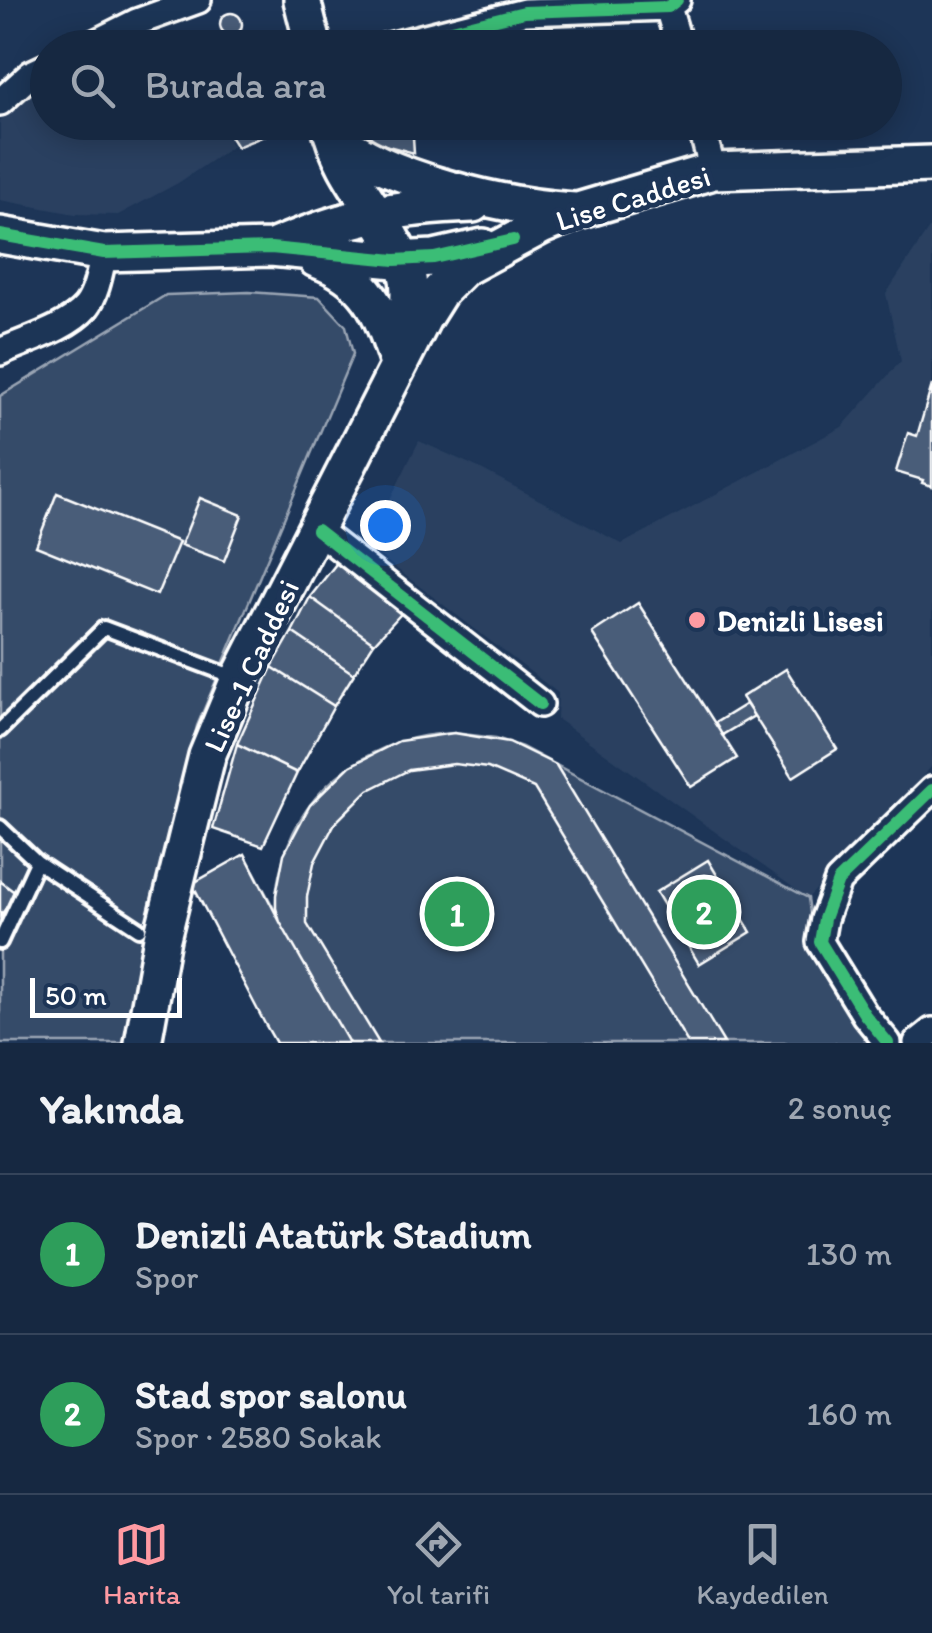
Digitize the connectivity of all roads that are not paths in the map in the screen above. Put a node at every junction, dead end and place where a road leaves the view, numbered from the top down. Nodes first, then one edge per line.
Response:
1 (198, 0) edge
2 (302, 0) edge
3 (672, 3) edge
4 (522, 6) edge
5 (121, 30) edge
6 (310, 30) edge
7 (441, 30) edge
8 (677, 30) edge
9 (30, 75) edge
10 (0, 102) edge
11 (336, 140) edge
12 (342, 140) edge
13 (705, 140) edge
14 (932, 164) edge
15 (714, 171) junction
16 (544, 207) junction
17 (0, 235) edge
18 (513, 240) junction
19 (407, 245) junction
20 (282, 250) junction
21 (104, 253) junction
22 (422, 318) junction
23 (0, 352) edge
24 (399, 367) junction
25 (317, 530) junction
26 (239, 679) junction
27 (540, 704) dead end
28 (0, 730) edge
29 (932, 790) edge
30 (0, 827) edge
31 (37, 862) junction
32 (139, 929) dead end
33 (0, 942) edge
34 (932, 1031) edge
35 (143, 1043) edge
36 (888, 1043) edge
37 (918, 1043) edge

1 - 5 street
2 - 6 street
3 - 4 street
3 - 8 street
4 - 7 street
9 - 10 street
11 - 19 street
12 - 16 street
13 - 15 street
14 - 15 street, Lise Caddesi
15 - 16 street, Lise Caddesi
16 - 18 street, Lise Caddesi
16 - 19 street
17 - 21 street
18 - 19 street
18 - 22 street, Lise Caddesi
19 - 20 street
19 - 20 street
19 - 22 street
19 - 24 street
20 - 21 street
20 - 24 street
21 - 23 street
22 - 24 street, Lise Caddesi
24 - 25 street, Lise-1 Caddesi
25 - 26 street, Lise-1 Caddesi
25 - 27 street
26 - 28 lane
26 - 35 street, Lise-1 Caddesi
29 - 36 street
30 - 31 lane
31 - 32 lane
31 - 33 lane
34 - 37 street

